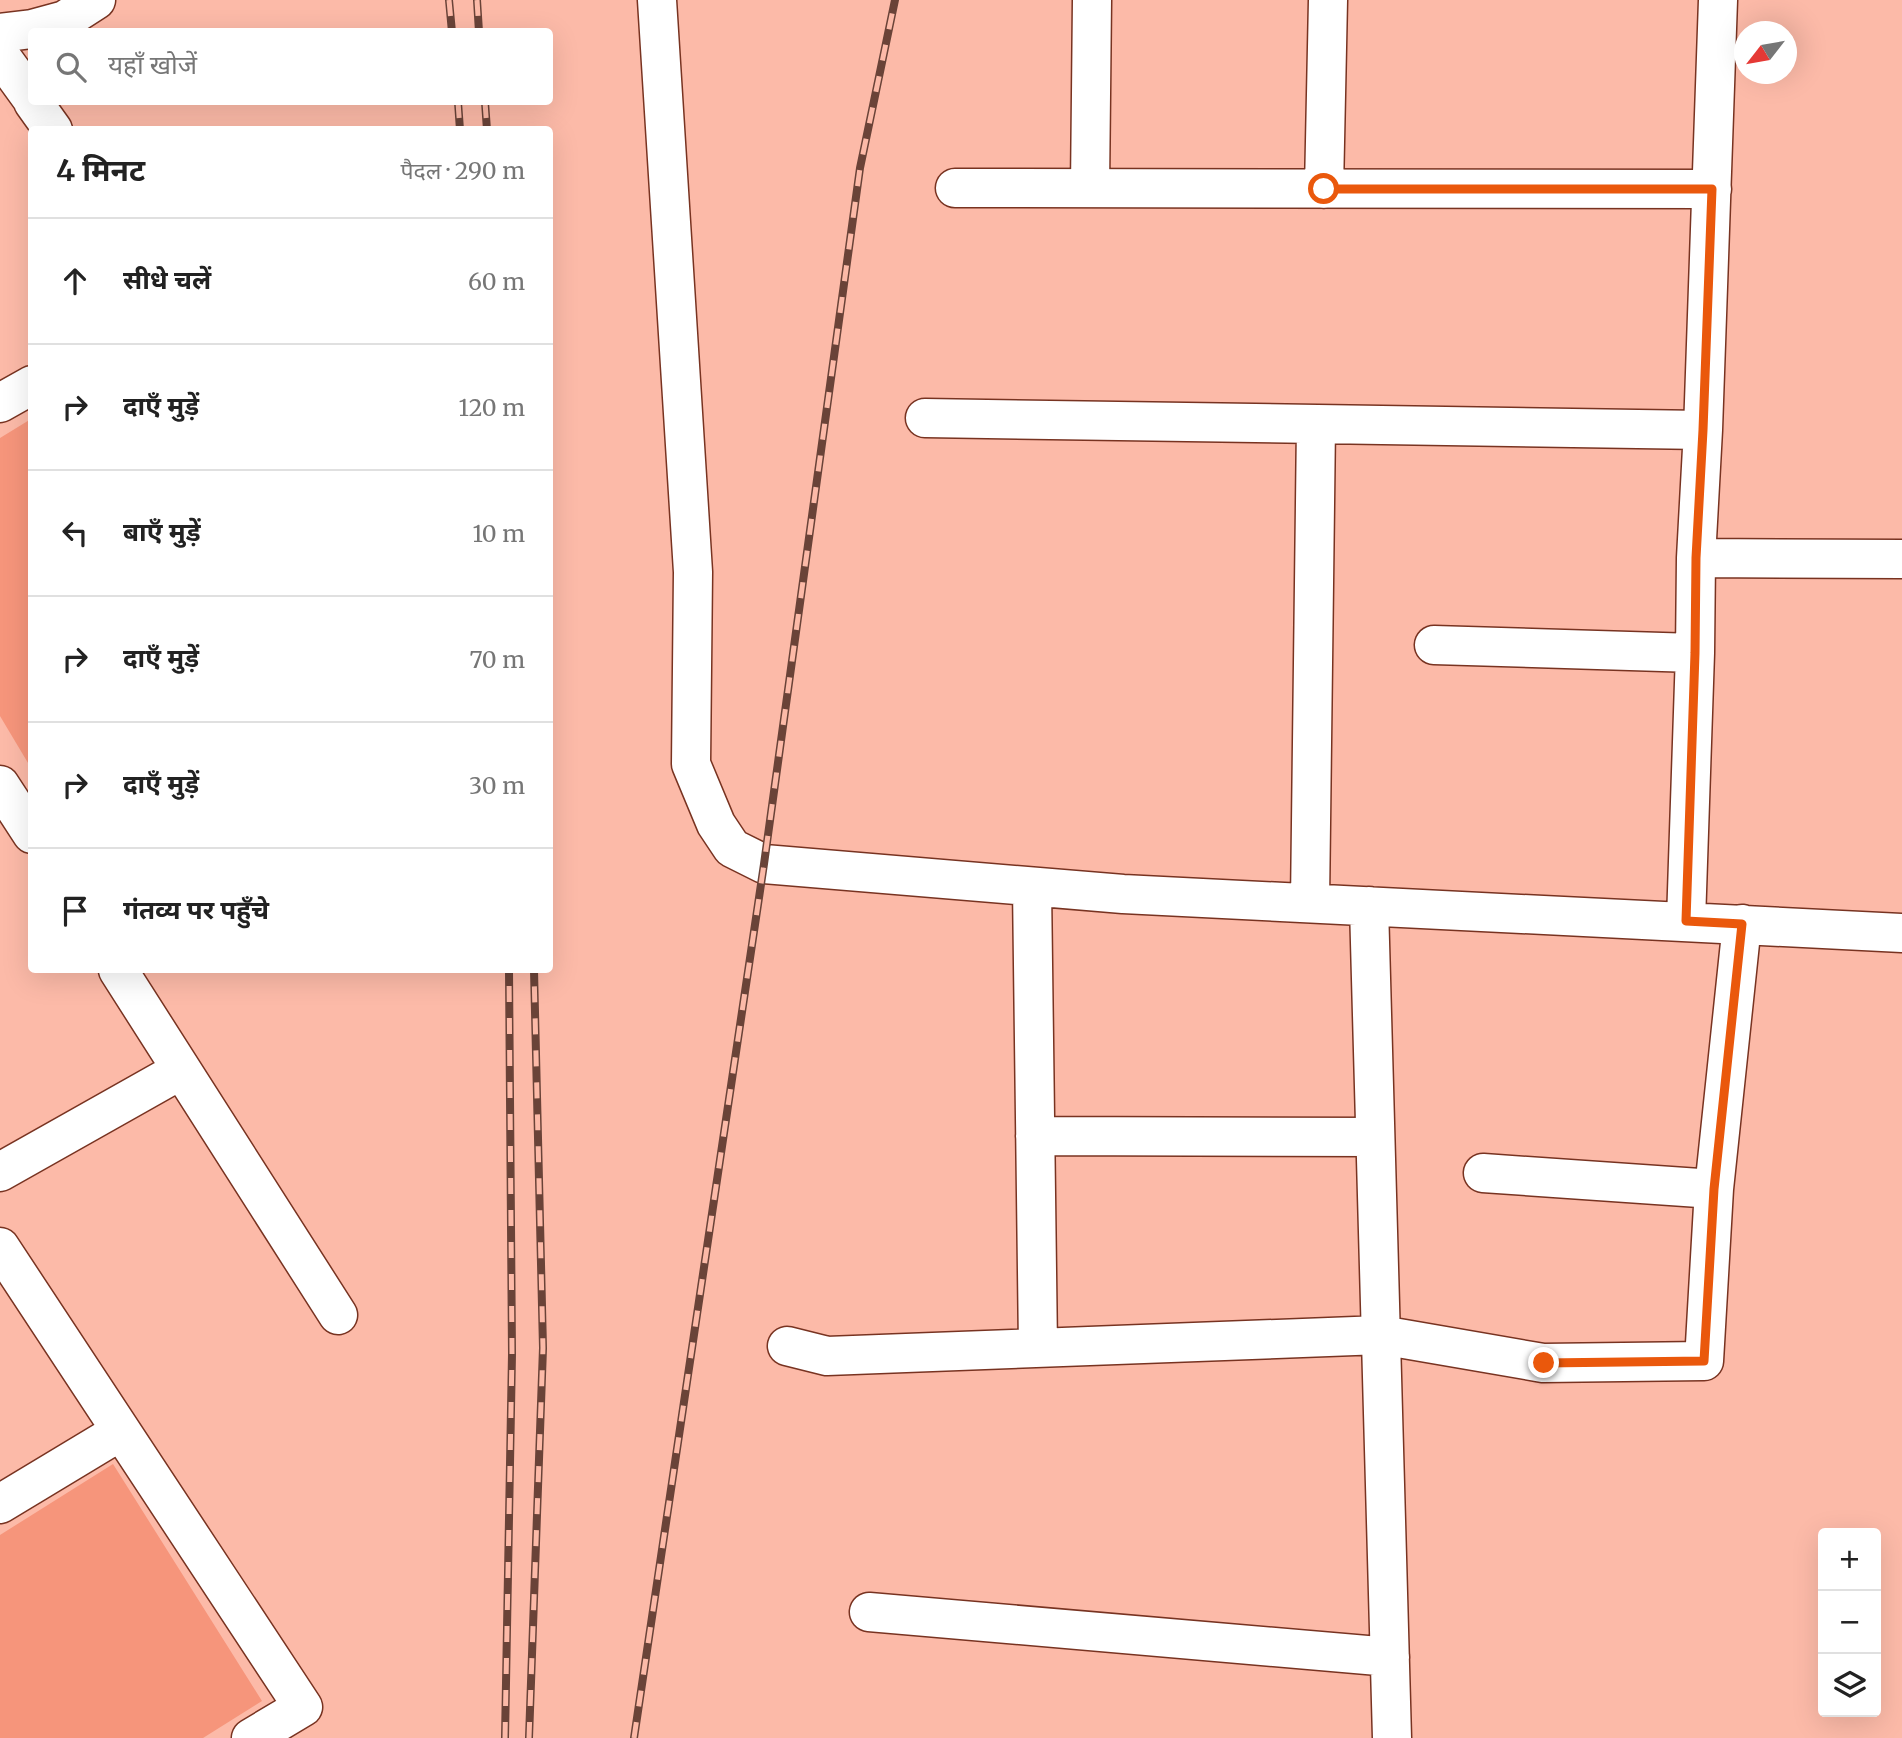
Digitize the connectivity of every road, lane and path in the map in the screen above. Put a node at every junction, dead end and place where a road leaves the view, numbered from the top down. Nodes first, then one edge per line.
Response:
1 (96, 0) edge
2 (657, 0) edge
3 (1092, 0) edge
4 (1328, 0) edge
5 (1718, 0) edge
6 (36, 28) edge
7 (28, 30) edge
8 (0, 33) edge
9 (0, 55) edge
10 (28, 94) edge
11 (36, 105) edge
12 (50, 126) edge
13 (955, 188) dead end
14 (1090, 188) junction
15 (1324, 189) junction
16 (1712, 189) junction
17 (28, 387) edge
18 (0, 403) edge
19 (925, 418) dead end
20 (1316, 424) junction
21 (1703, 430) junction
22 (1696, 558) junction
23 (1902, 559) edge
24 (1434, 645) dead end
25 (1695, 653) junction
26 (0, 785) edge
27 (28, 821) edge
28 (1032, 887) junction
29 (1310, 903) junction
30 (1369, 906) junction
31 (1686, 921) junction
32 (1742, 924) junction
33 (1902, 933) edge
34 (119, 973) edge
35 (181, 1070) junction
36 (1035, 1136) junction
37 (1375, 1137) junction
38 (0, 1172) edge
39 (1483, 1173) dead end
40 (1714, 1189) junction
41 (0, 1247) edge
42 (338, 1315) dead end
43 (1381, 1335) junction
44 (787, 1346) dead end
45 (1038, 1348) junction
46 (121, 1431) junction
47 (0, 1504) edge
48 (869, 1612) dead end
49 (1390, 1657) junction
50 (251, 1738) edge
51 (1392, 1738) edge

1 - 6 street
2 - 28 street
3 - 14 street
4 - 15 street
5 - 16 street
7 - 8 street
9 - 10 street
11 - 12 street
13 - 14 street
14 - 15 street
15 - 16 street
16 - 21 street
17 - 18 street
19 - 20 street
20 - 21 street
20 - 29 street
21 - 22 street
22 - 23 street
22 - 25 street
24 - 25 street
25 - 31 street
26 - 27 street
28 - 29 street
28 - 36 street
29 - 30 street
30 - 31 street
30 - 37 street
31 - 32 street
32 - 33 street
32 - 40 street
34 - 35 street
35 - 38 street
35 - 42 street
36 - 37 street
36 - 45 street
37 - 43 street
39 - 40 street
40 - 43 street
41 - 46 street
43 - 45 street
43 - 49 street
44 - 45 street
46 - 47 street
46 - 50 street
48 - 49 street
49 - 51 street

